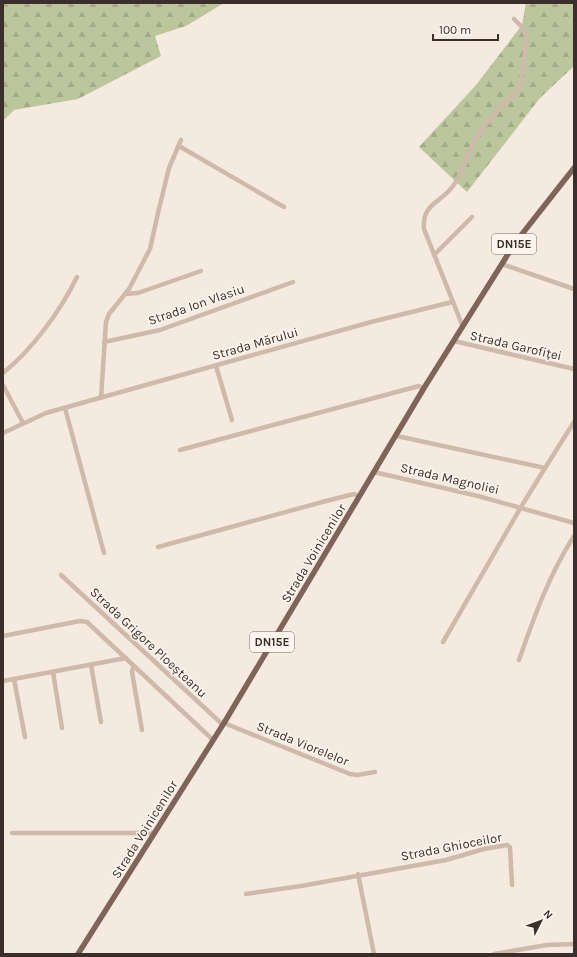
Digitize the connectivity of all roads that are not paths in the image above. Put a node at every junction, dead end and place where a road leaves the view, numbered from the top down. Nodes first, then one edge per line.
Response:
1 (514, 19) dead end
2 (181, 140) dead end
3 (179, 146) junction
4 (574, 168) edge
5 (284, 207) dead end
6 (472, 217) dead end
7 (434, 255) junction
8 (502, 264) junction
9 (201, 271) dead end
10 (77, 277) dead end
11 (293, 282) dead end
12 (574, 289) edge
13 (125, 294) junction
14 (452, 302) junction
15 (463, 327) junction
16 (104, 342) junction
17 (454, 342) junction
18 (216, 366) junction
19 (574, 369) edge
20 (3, 373) edge
21 (3, 385) edge
22 (424, 388) junction
23 (101, 398) junction
24 (64, 408) junction
25 (232, 420) dead end
26 (574, 422) edge
27 (23, 423) junction
28 (3, 433) edge
29 (397, 436) junction
30 (180, 450) dead end
31 (545, 468) junction
32 (374, 472) junction
33 (359, 496) junction
34 (521, 507) junction
35 (574, 523) edge
36 (574, 536) edge
37 (158, 546) dead end
38 (104, 553) dead end
39 (61, 575) dead end
40 (3, 636) edge
41 (443, 642) dead end
42 (126, 658) junction
43 (519, 660) dead end
44 (91, 665) junction
45 (134, 666) junction
46 (53, 672) junction
47 (14, 679) junction
48 (3, 681) edge
49 (101, 722) dead end
50 (223, 724) junction
51 (62, 728) dead end
52 (142, 730) dead end
53 (25, 737) dead end
54 (213, 740) junction
55 (375, 772) dead end
56 (12, 833) dead end
57 (154, 833) junction
58 (358, 874) junction
59 (512, 885) dead end
60 (246, 894) dead end
61 (574, 944) edge
62 (78, 954) edge
63 (374, 954) edge
64 (494, 954) edge

1 - 7 street
2 - 3 street
3 - 5 street
3 - 13 street
4 - 8 main road, Strada Voinicenilor / DN15E
6 - 7 street
7 - 14 street
8 - 12 street
8 - 15 main road, Strada Voinicenilor / DN15E
9 - 13 street
10 - 20 street
11 - 16 street, Strada Ion Vlasiu
13 - 16 street
14 - 15 street
14 - 18 street, Strada Mărului
15 - 17 main road, Strada Voinicenilor / DN15E
16 - 23 street
17 - 19 street, Strada Garofiței
17 - 22 main road, Strada Voinicenilor / DN15E
18 - 23 street, Strada Mărului
18 - 25 street
21 - 27 street
22 - 29 main road, Strada Voinicenilor / DN15E
22 - 30 street
23 - 24 street, Strada Mărului
24 - 27 street, Strada Mărului
24 - 38 street
26 - 31 street
27 - 28 street, Strada Mărului
29 - 31 street
29 - 32 main road, Strada Voinicenilor / DN15E
31 - 34 street
32 - 33 main road, Strada Voinicenilor / DN15E
32 - 34 street, Strada Magnoliei
33 - 37 street
33 - 50 main road, Strada Voinicenilor / DN15E
34 - 35 street, Strada Magnoliei
34 - 41 street
36 - 43 street
39 - 50 street, Strada Grigore Ploeșteanu
40 - 42 street
42 - 44 street
42 - 45 street
44 - 46 street
44 - 49 street
45 - 52 street
45 - 54 street
46 - 47 street
46 - 51 street
47 - 48 street
47 - 53 street
50 - 54 main road, Strada Voinicenilor / DN15E
50 - 55 street, Strada Viorelelor
54 - 57 main road, Strada Voinicenilor / DN15E
56 - 57 street
57 - 62 main road, Strada Voinicenilor / DN15E
58 - 59 street, Strada Ghioceilor
58 - 60 street
58 - 63 street
61 - 64 street

